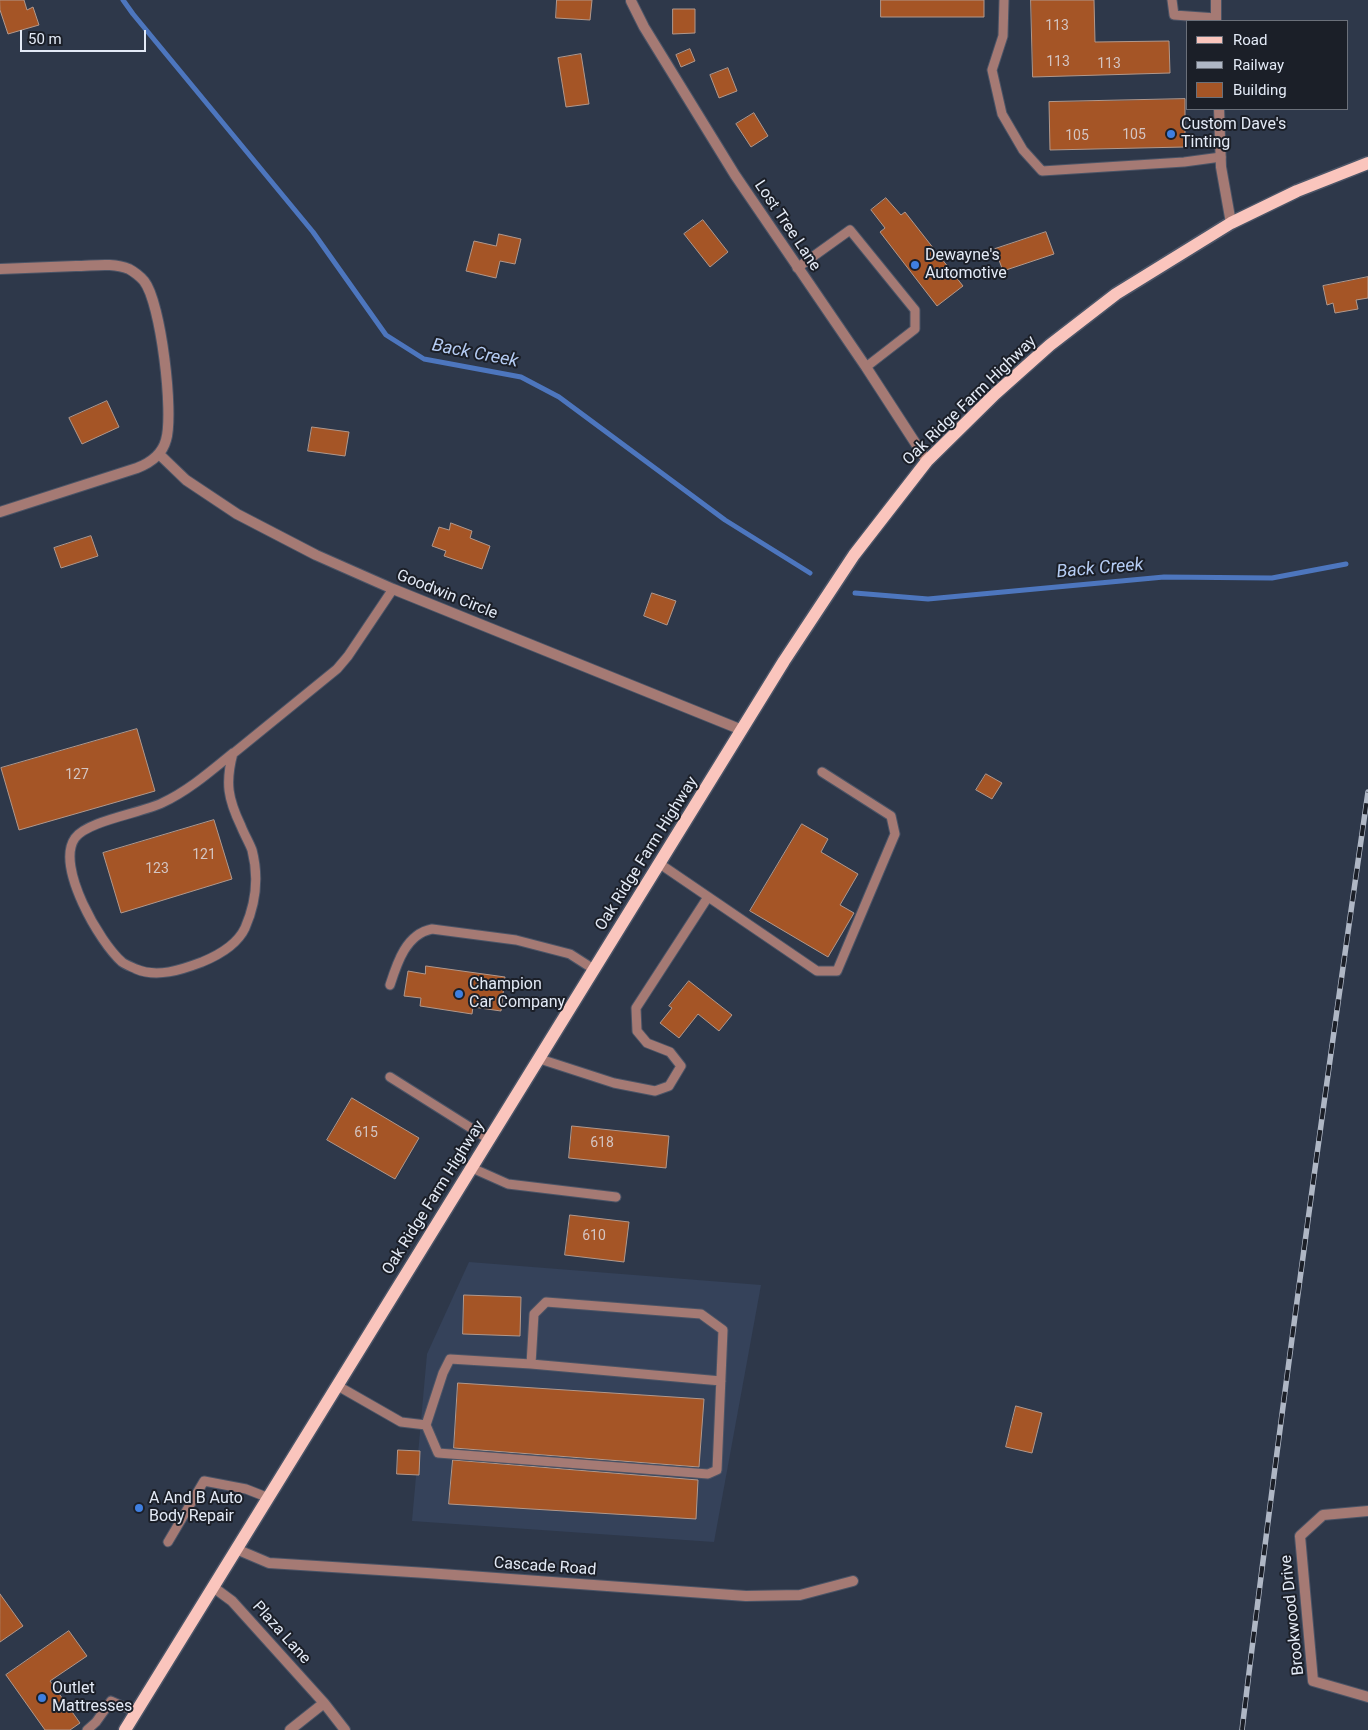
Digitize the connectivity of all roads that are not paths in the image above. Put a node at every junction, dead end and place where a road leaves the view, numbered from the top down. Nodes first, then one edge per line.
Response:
1 (1004, 0) edge
2 (1172, 0) edge
3 (1216, 0) edge
4 (631, 1) edge
5 (1216, 19) edge
6 (1219, 110) edge
7 (1221, 157) junction
8 (1368, 163) edge
9 (1231, 223) junction
10 (0, 268) edge
11 (797, 268) junction
12 (866, 367) junction
13 (159, 454) junction
14 (927, 461) junction
15 (0, 512) edge
16 (393, 589) junction
17 (742, 730) junction
18 (233, 753) junction
19 (822, 772) dead end
20 (660, 864) junction
21 (708, 897) junction
22 (595, 970) junction
23 (390, 985) dead end
24 (540, 1059) junction
25 (390, 1077) dead end
26 (490, 1140) junction
27 (472, 1168) junction
28 (616, 1197) dead end
29 (531, 1364) junction
30 (721, 1381) junction
31 (338, 1386) junction
32 (426, 1426) junction
33 (269, 1498) junction
34 (1368, 1511) edge
35 (168, 1542) dead end
36 (236, 1549) junction
37 (853, 1581) dead end
38 (213, 1587) junction
39 (1368, 1697) edge
40 (324, 1703) junction
41 (136, 1712) junction
42 (87, 1730) edge
43 (126, 1730) edge
44 (290, 1730) edge
45 (345, 1730) edge

1 - 7 lane
2 - 5 lane
3 - 5 street
4 - 11 street, Lost Tree Lane
6 - 7 street
7 - 9 street
8 - 9 main road, Oak Ridge Farm Highway
9 - 14 main road, Oak Ridge Farm Highway
10 - 13 street
11 - 12 street, Lost Tree Lane
11 - 12 lane
12 - 14 street, Lost Tree Lane
13 - 15 street
13 - 16 street, Goodwin Circle
14 - 17 main road, Oak Ridge Farm Highway
16 - 17 street, Goodwin Circle
16 - 18 lane
17 - 20 main road, Oak Ridge Farm Highway
18 - 18 lane
19 - 21 lane
20 - 21 lane
20 - 22 main road, Oak Ridge Farm Highway
21 - 24 lane
22 - 23 lane
22 - 24 main road, Oak Ridge Farm Highway
24 - 26 main road, Oak Ridge Farm Highway
25 - 26 lane
26 - 27 main road, Oak Ridge Farm Highway
27 - 28 lane
27 - 31 main road, Oak Ridge Farm Highway
29 - 30 lane
29 - 30 lane
29 - 32 lane
30 - 32 lane
31 - 32 lane
31 - 33 main road, Oak Ridge Farm Highway
33 - 35 lane
33 - 36 main road, Oak Ridge Farm Highway
34 - 39 street, Brookwood Drive
36 - 37 street, Cascade Road
36 - 38 main road, Oak Ridge Farm Highway
38 - 40 street, Plaza Lane
38 - 41 main road, Oak Ridge Farm Highway
40 - 44 street
40 - 45 street, Plaza Lane
41 - 42 lane
41 - 43 main road, Oak Ridge Farm Highway

